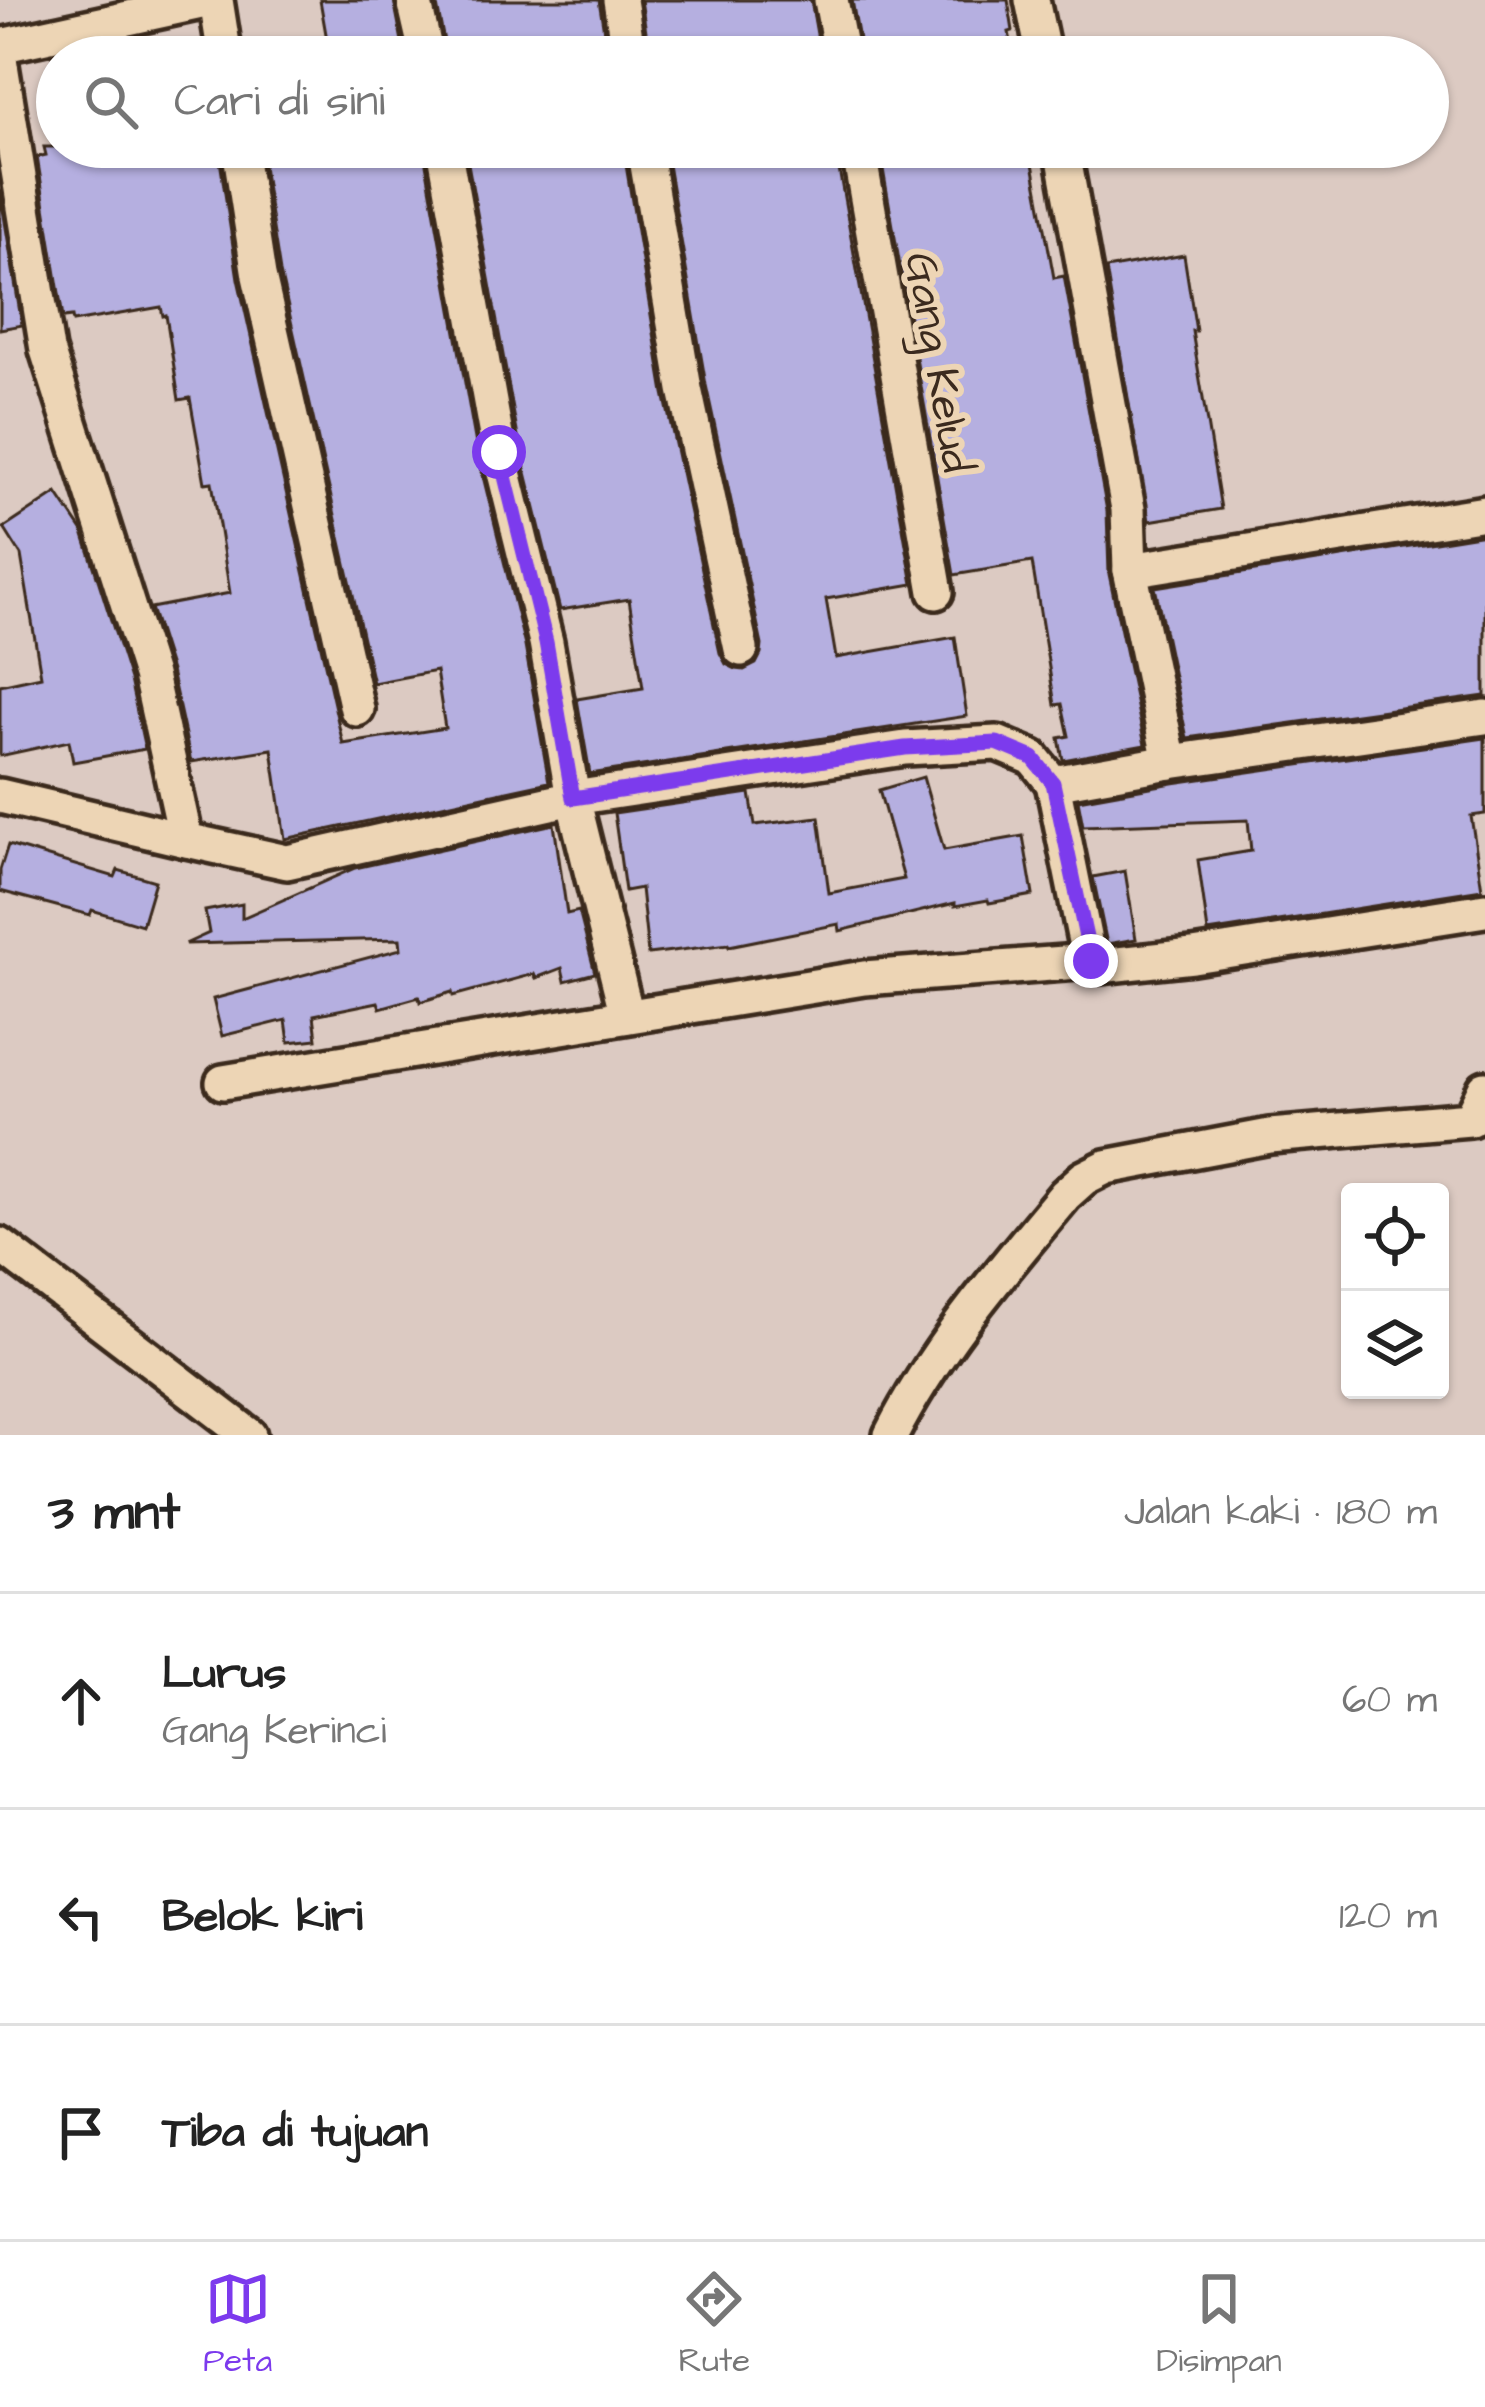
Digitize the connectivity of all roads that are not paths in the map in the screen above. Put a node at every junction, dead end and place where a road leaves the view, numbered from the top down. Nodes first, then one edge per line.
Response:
1 (213, 0) edge
2 (414, 0) edge
3 (620, 0) edge
4 (831, 0) edge
5 (1033, 0) edge
6 (142, 8) edge
7 (36, 36) edge
8 (37, 36) edge
9 (221, 36) edge
10 (422, 36) edge
11 (626, 36) edge
12 (838, 36) edge
13 (1040, 36) edge
14 (0, 46) edge
15 (0, 58) edge
16 (242, 168) edge
17 (448, 168) edge
18 (648, 168) edge
19 (862, 168) edge
20 (1066, 168) edge
21 (1485, 513) edge
22 (1130, 570) junction
23 (936, 592) dead end
24 (741, 649) dead end
25 (357, 709) dead end
26 (1485, 717) edge
27 (1170, 762) junction
28 (1053, 783) junction
29 (0, 796) edge
30 (573, 798) junction
31 (186, 840) junction
32 (1485, 910) edge
33 (1091, 961) junction
34 (627, 1016) junction
35 (223, 1082) dead end
36 (1485, 1088) edge
37 (0, 1245) edge
38 (249, 1435) edge
39 (891, 1435) edge

1 - 6 street
1 - 9 street
2 - 10 street
3 - 11 street
4 - 12 street
5 - 13 street
6 - 8 street
7 - 14 street
15 - 31 street
16 - 25 street
17 - 30 street
18 - 24 street
19 - 23 street, Gang Kelud
20 - 22 street
21 - 22 street
22 - 27 street
26 - 27 street
27 - 28 street
28 - 30 street
28 - 33 street
29 - 31 street
30 - 31 street
30 - 34 street
32 - 33 street
33 - 34 street
34 - 35 street
36 - 39 street
37 - 38 street

